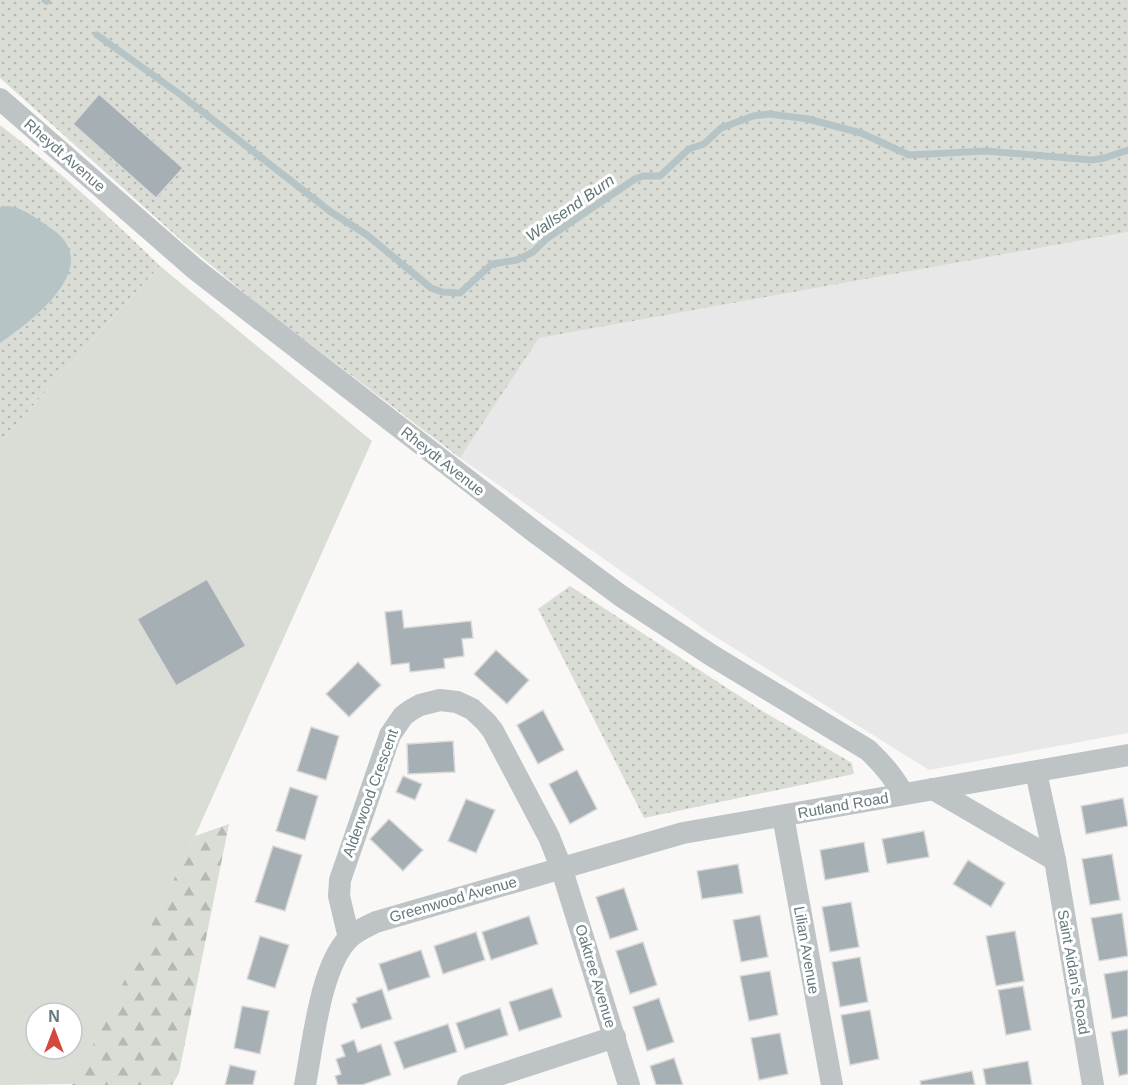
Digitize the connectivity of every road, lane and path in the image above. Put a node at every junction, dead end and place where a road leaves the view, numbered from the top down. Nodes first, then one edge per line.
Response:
1 (0, 99) edge
2 (1128, 755) edge
3 (1036, 771) junction
4 (933, 789) junction
5 (903, 794) junction
6 (783, 816) junction
7 (1055, 860) junction
8 (561, 867) junction
9 (349, 938) junction
10 (615, 1036) junction
11 (304, 1085) edge
12 (468, 1085) edge
13 (629, 1085) edge
14 (832, 1085) edge
15 (1093, 1085) edge

1 - 5 street, Rheydt Avenue
2 - 3 street, Rutland Road
3 - 4 street, Rutland Road
3 - 7 street, Saint Aidan's Road
4 - 5 street, Rutland Road
4 - 7 street
5 - 6 street, Rutland Road
6 - 8 street, Rutland Road
6 - 14 street, Lilian Avenue
7 - 15 street, Saint Aidan's Road
8 - 9 street, Greenwood Avenue
8 - 9 street, Alderwood Crescent
8 - 10 street, Oaktree Avenue
9 - 11 street
10 - 12 street
10 - 13 street, Oaktree Avenue

